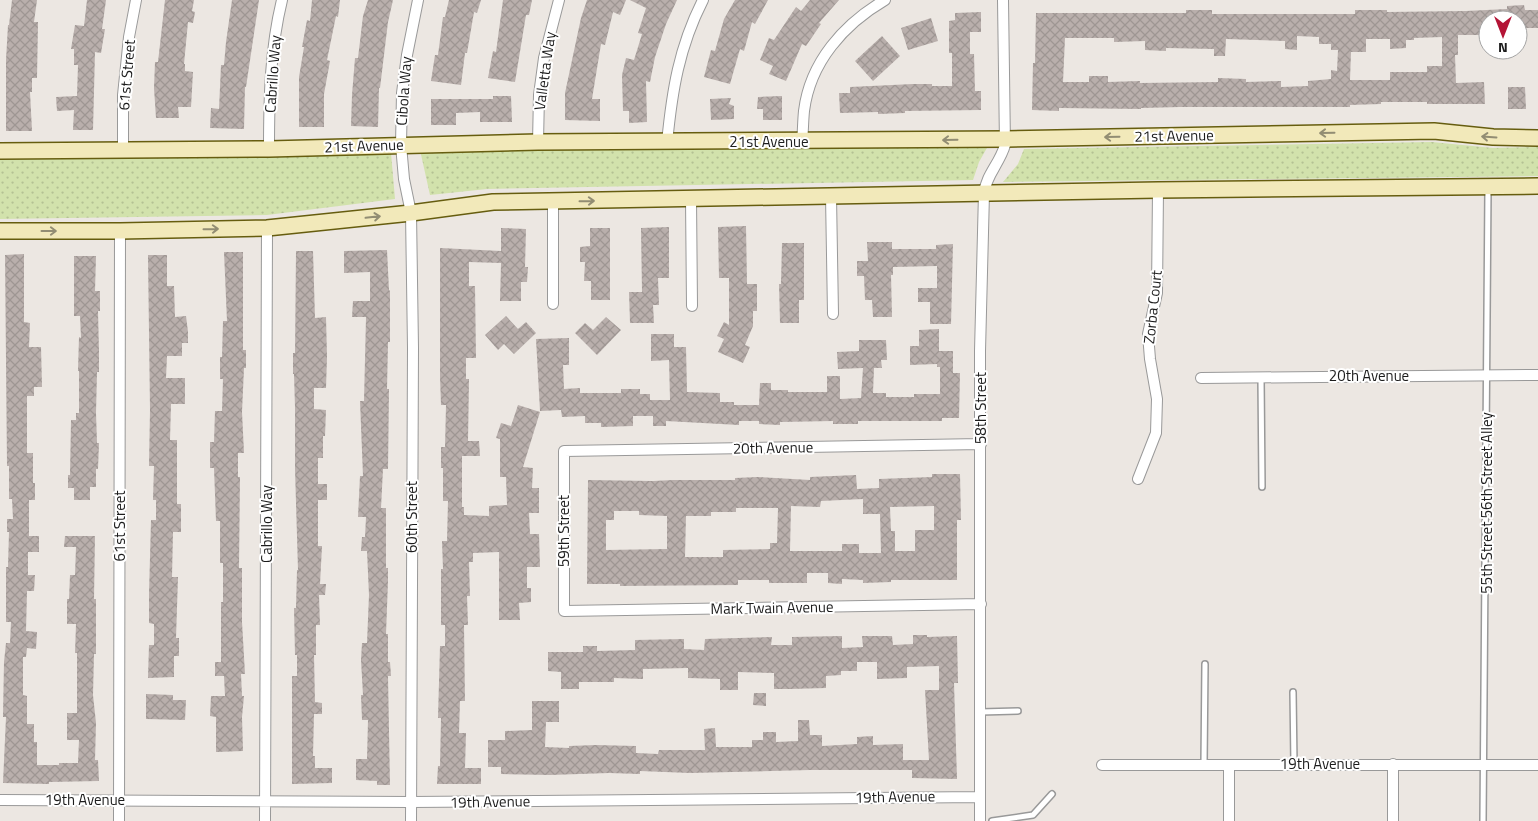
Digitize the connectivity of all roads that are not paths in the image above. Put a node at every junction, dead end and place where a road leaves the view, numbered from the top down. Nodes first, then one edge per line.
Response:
1 (136, 0) edge
2 (282, 0) edge
3 (418, 0) edge
4 (559, 0) edge
5 (703, 0) edge
6 (885, 0) edge
7 (1003, 0) edge
8 (1538, 138) edge
9 (1006, 140) junction
10 (538, 142) junction
11 (802, 142) junction
12 (667, 143) junction
13 (401, 145) junction
14 (269, 149) junction
15 (123, 150) junction
16 (0, 151) edge
17 (1488, 186) junction
18 (1538, 186) edge
19 (1158, 190) junction
20 (984, 193) junction
21 (831, 196) junction
22 (691, 199) junction
23 (553, 202) junction
24 (411, 213) junction
25 (267, 228) junction
26 (0, 231) edge
27 (120, 231) junction
28 (553, 304) dead end
29 (692, 306) dead end
30 (833, 314) dead end
31 (1488, 375) junction
32 (1538, 375) edge
33 (1262, 377) junction
34 (1200, 378) dead end
35 (981, 444) junction
36 (564, 451) joint
37 (1138, 480) dead end
38 (1262, 487) dead end
39 (980, 604) junction
40 (564, 611) joint
41 (1205, 664) dead end
42 (1293, 692) dead end
43 (1018, 711) dead end
44 (980, 712) junction
45 (1294, 764) junction
46 (1393, 764) junction
47 (1102, 765) dead end
48 (1204, 765) junction
49 (1229, 765) junction
50 (1483, 765) junction
51 (1538, 765) edge
52 (1052, 794) dead end
53 (980, 797) junction
54 (0, 800) edge
55 (119, 800) junction
56 (266, 801) junction
57 (411, 802) junction
58 (119, 821) edge
59 (266, 821) edge
60 (411, 821) edge
61 (980, 821) edge
62 (992, 821) edge
63 (1229, 821) edge
64 (1393, 821) edge
65 (1483, 821) edge

1 - 15 street, 61st Street
2 - 14 street, Cabrillo Way
3 - 13 street, Cibola Way
4 - 10 street, Valletta Way
5 - 12 street
6 - 11 street
7 - 9 street, 58th Street
8 -> 9 street, 21st Avenue
9 -> 11 street, 21st Avenue
9 - 20 street, 58th Street
10 - 12 street, 21st Avenue
10 - 13 street, 21st Avenue
11 - 12 street, 21st Avenue
13 - 14 street, 21st Avenue
13 - 24 street, Cibola Way
14 - 15 street, 21st Avenue
15 - 16 street, 21st Avenue
17 - 18 street
17 - 19 street
17 - 31 lane, 55th Street 56th Street Alley
19 - 20 street
19 - 37 street, Zorba Court
20 - 21 street
20 - 35 street, 58th Street
21 - 22 street
21 - 30 street
23 -> 22 street
22 - 29 street
23 - 24 street
23 - 28 street
25 -> 24 street
24 - 57 street, 60th Street
27 -> 25 street
25 - 56 street, Cabrillo Way
26 -> 27 street
27 - 55 street, 61st Street
31 - 32 street, 20th Avenue
31 - 33 street, 20th Avenue
31 - 50 lane, 55th Street 56th Street Alley
33 - 34 street, 20th Avenue
33 - 38 lane
35 - 36 street, 20th Avenue
35 - 39 street, 58th Street
36 - 40 street, 59th Street
39 - 40 street, Mark Twain Avenue
39 - 44 street, 58th Street
41 - 48 lane
42 - 45 lane
43 - 44 lane
44 - 53 street, 58th Street
45 - 46 street, 19th Avenue
45 - 49 street, 19th Avenue
46 - 50 street, 19th Avenue
46 - 64 street
47 - 48 street, 19th Avenue
48 - 49 street, 19th Avenue
49 - 63 street
50 - 51 street, 19th Avenue
50 - 65 lane, 55th Street 56th Street Alley
52 - 62 lane
53 - 57 street, 19th Avenue
53 - 61 street, 58th Street
54 - 55 street, 19th Avenue
55 - 56 street, 19th Avenue
55 - 58 street, 61st Street
56 - 57 street, 19th Avenue
56 - 59 street, Cabrillo Way
57 - 60 street, 60th Street

